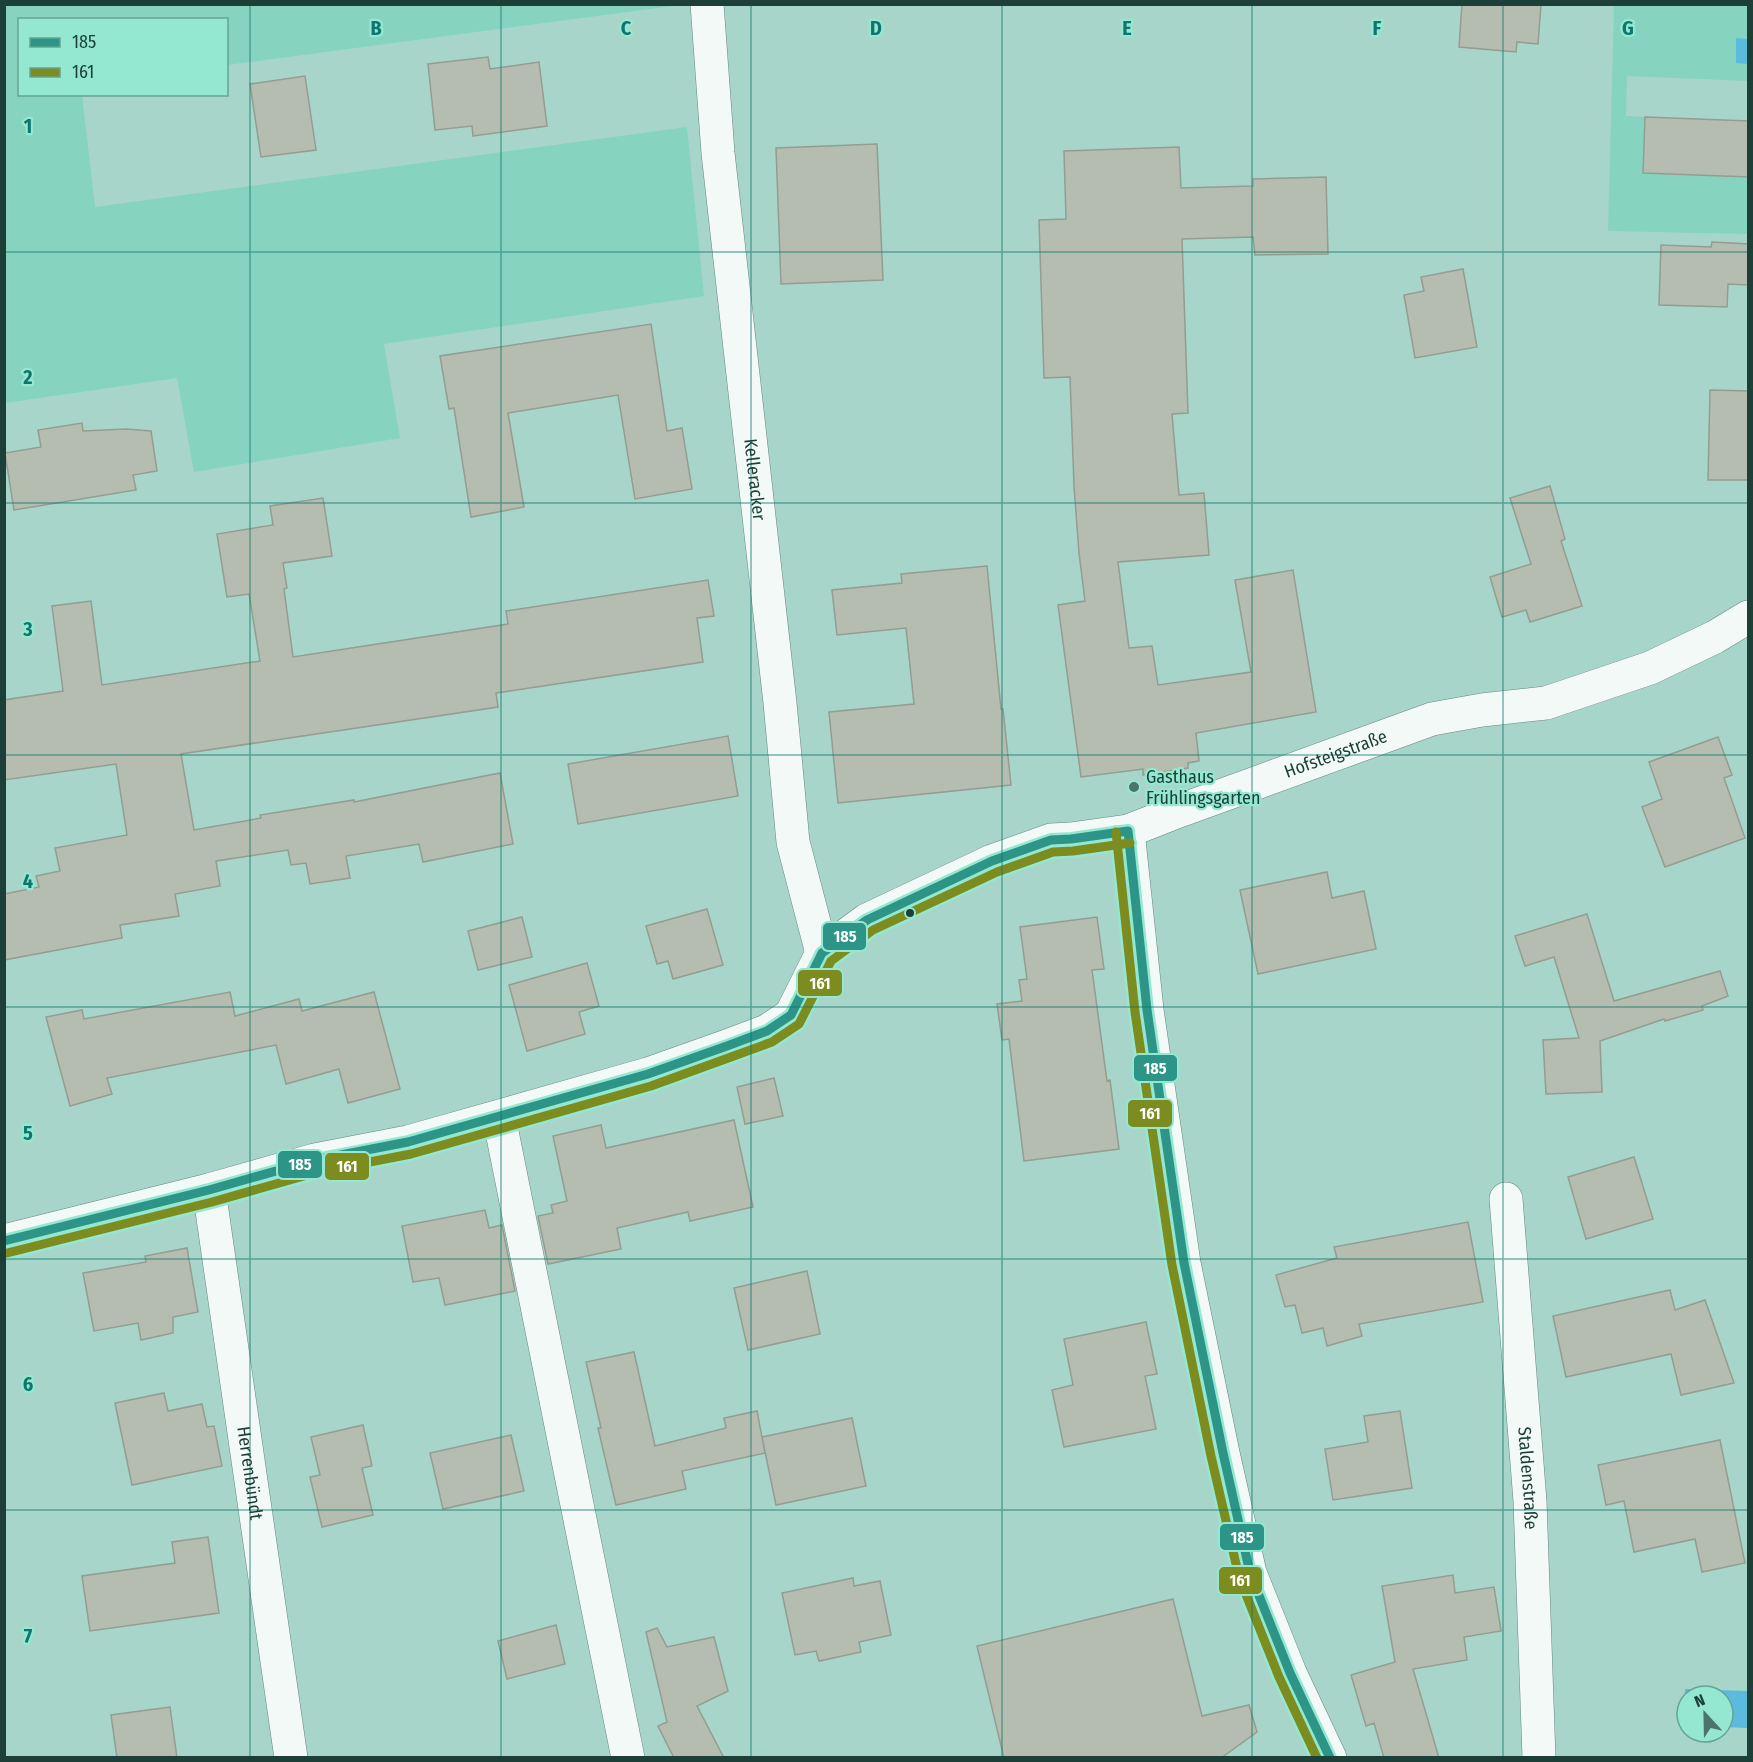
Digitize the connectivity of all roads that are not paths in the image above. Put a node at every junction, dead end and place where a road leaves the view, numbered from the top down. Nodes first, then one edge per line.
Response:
1 (706, 4) edge
2 (1749, 617) edge
3 (1128, 831) junction
4 (822, 953) junction
5 (500, 1117) junction
6 (209, 1190) junction
7 (1506, 1199) dead end
8 (4, 1242) edge
9 (291, 1758) edge
10 (628, 1758) edge
11 (1330, 1758) edge
12 (1539, 1758) edge

1 - 4 street, Kelleracker
2 - 3 street, Hofsteigstraße
3 - 4 street, Hofsteigstraße
3 - 11 street
4 - 5 street, Hofsteigstraße
5 - 6 street, Hofsteigstraße
5 - 10 street
6 - 8 street, Hofsteigstraße
6 - 9 street, Herrenbündt
7 - 12 street, Staldenstraße

